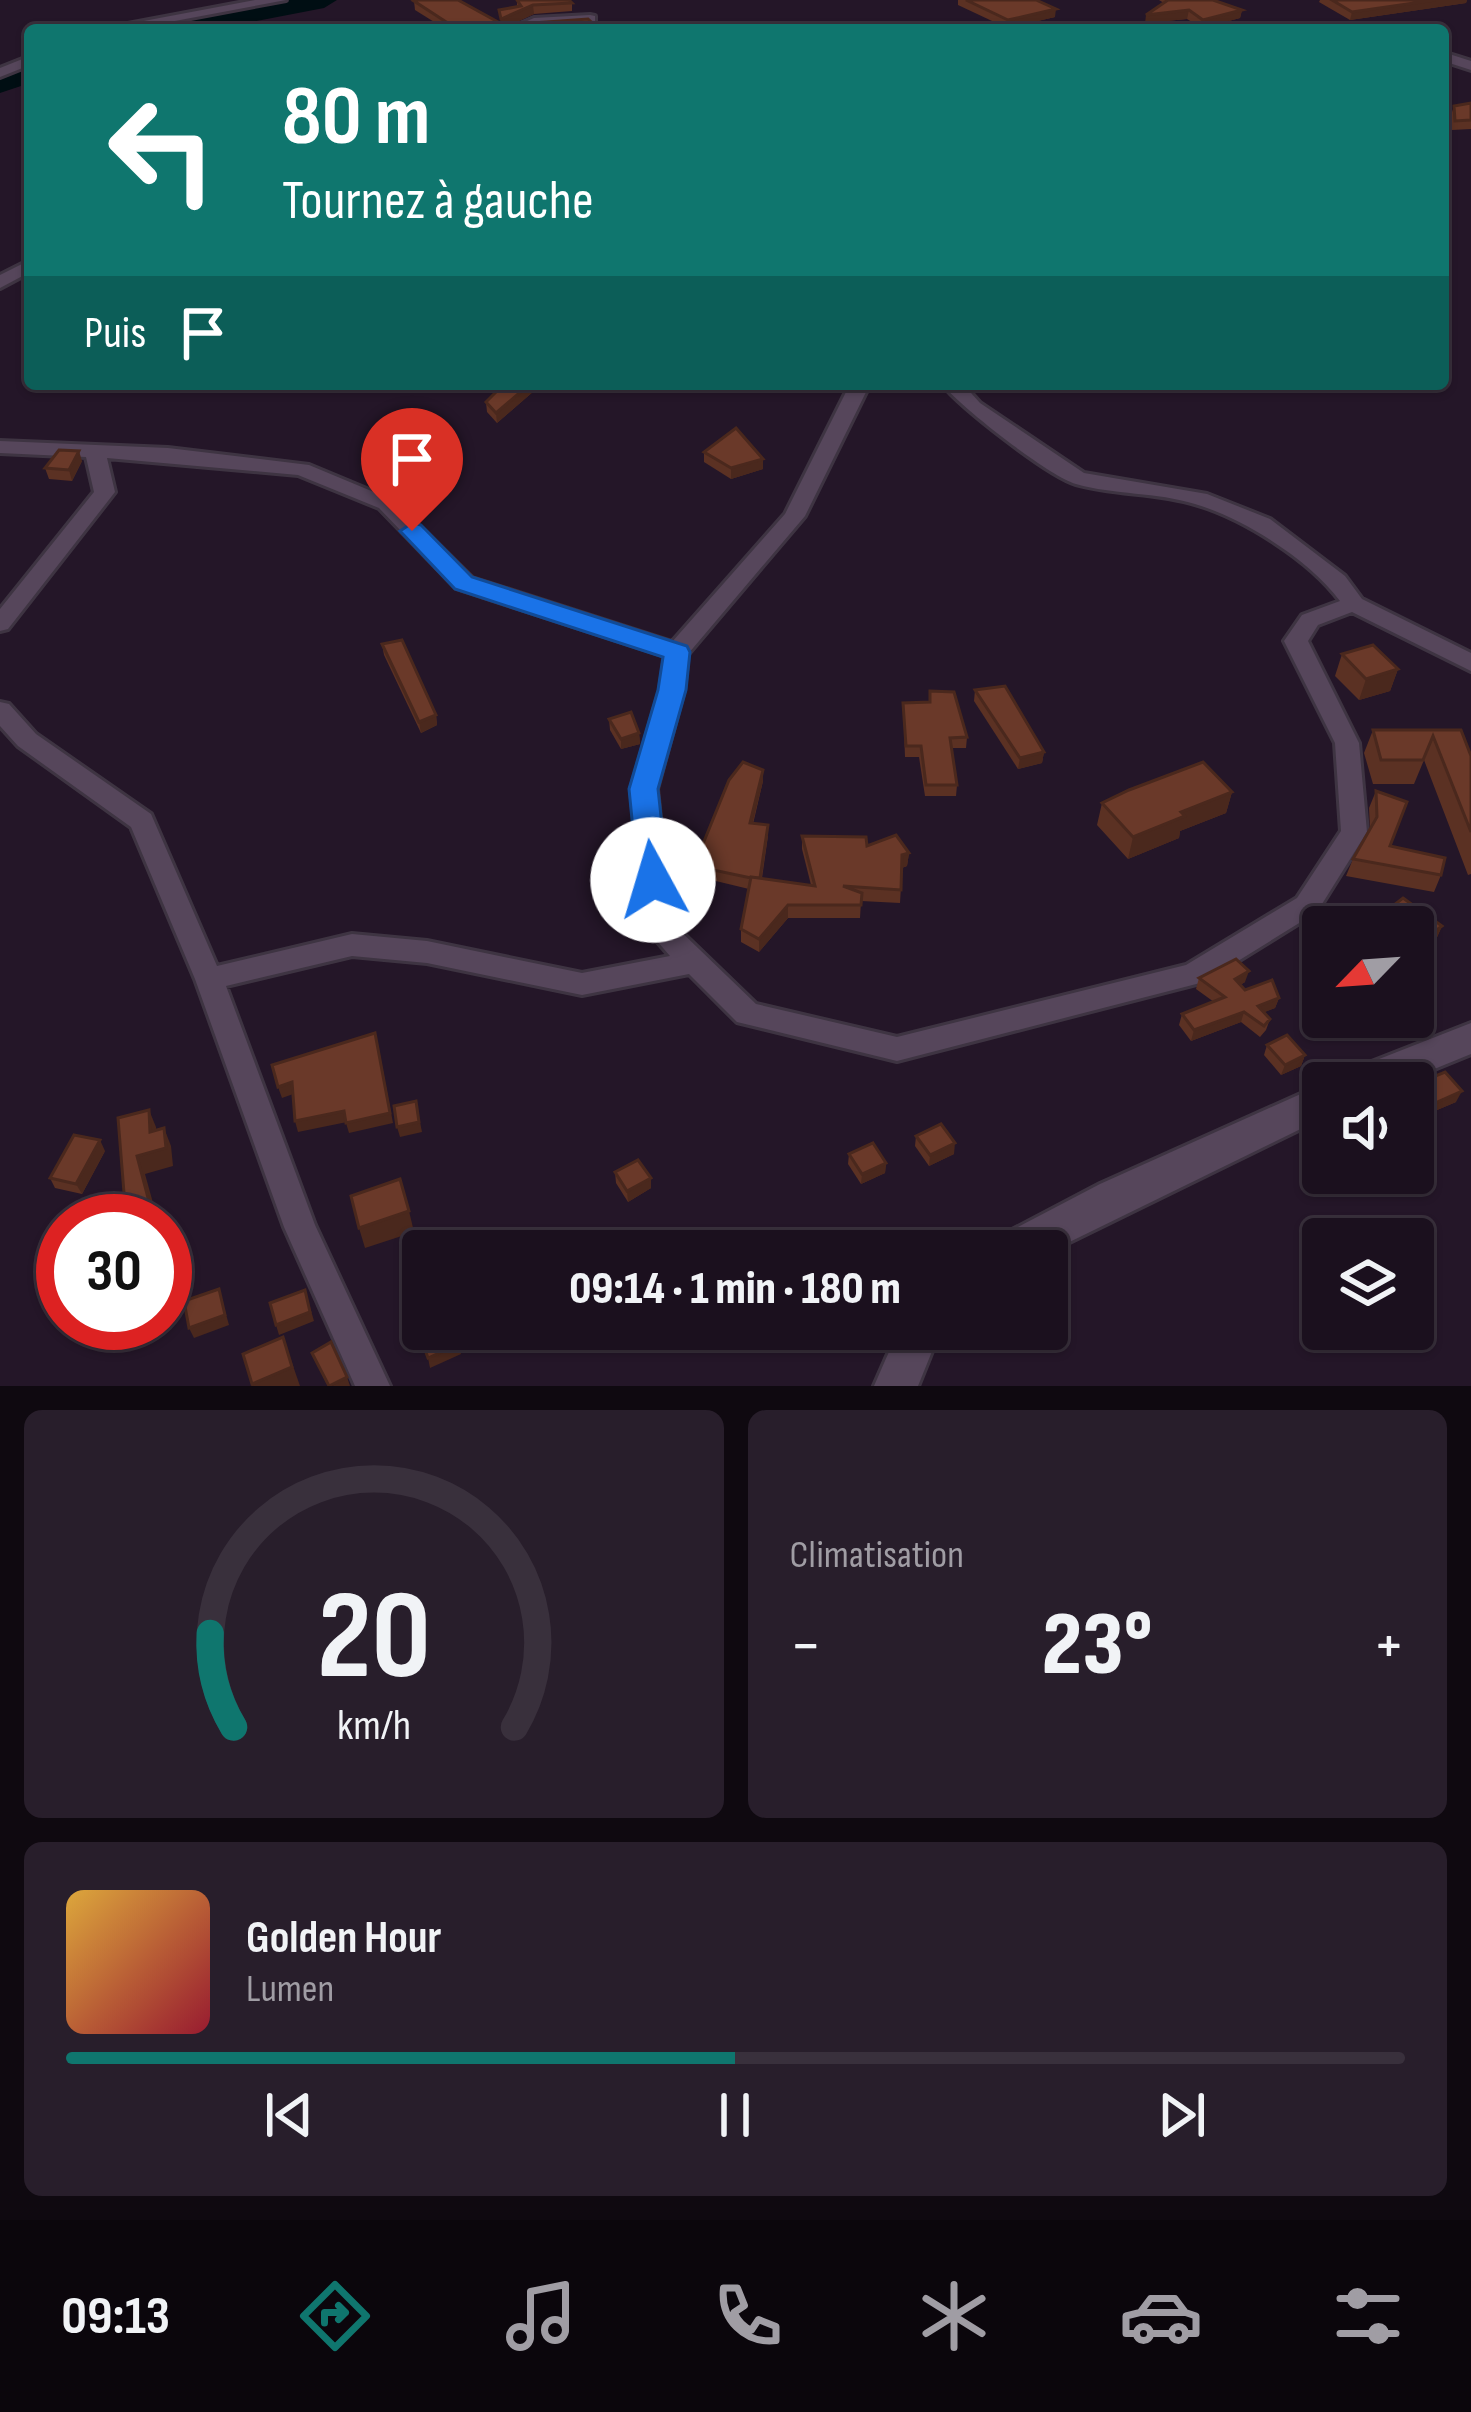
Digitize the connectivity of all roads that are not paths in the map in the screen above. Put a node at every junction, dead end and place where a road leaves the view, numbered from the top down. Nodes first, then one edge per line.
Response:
1 (279, 0) edge
2 (577, 0) edge
3 (138, 24) edge
4 (529, 24) edge
5 (594, 24) edge
6 (857, 390) edge
7 (958, 390) edge
8 (0, 447) edge
9 (96, 454) junction
10 (1354, 604) junction
11 (0, 624) edge
12 (677, 652) junction
13 (1471, 663) edge
14 (0, 710) edge
15 (695, 962) junction
16 (209, 979) junction
17 (1471, 1038) edge
18 (1411, 1062) edge
19 (1302, 1110) edge
20 (1054, 1230) edge
21 (911, 1350) edge
22 (374, 1386) edge
23 (896, 1386) edge

1 - 3 street
2 - 5 street
4 - 5 street
6 - 12 street
7 - 10 street
8 - 9 street
9 - 11 street
9 - 12 street
10 - 13 street
10 - 15 street
12 - 15 street
14 - 16 street
15 - 16 street
16 - 22 street
17 - 18 street
19 - 20 street
21 - 23 street

